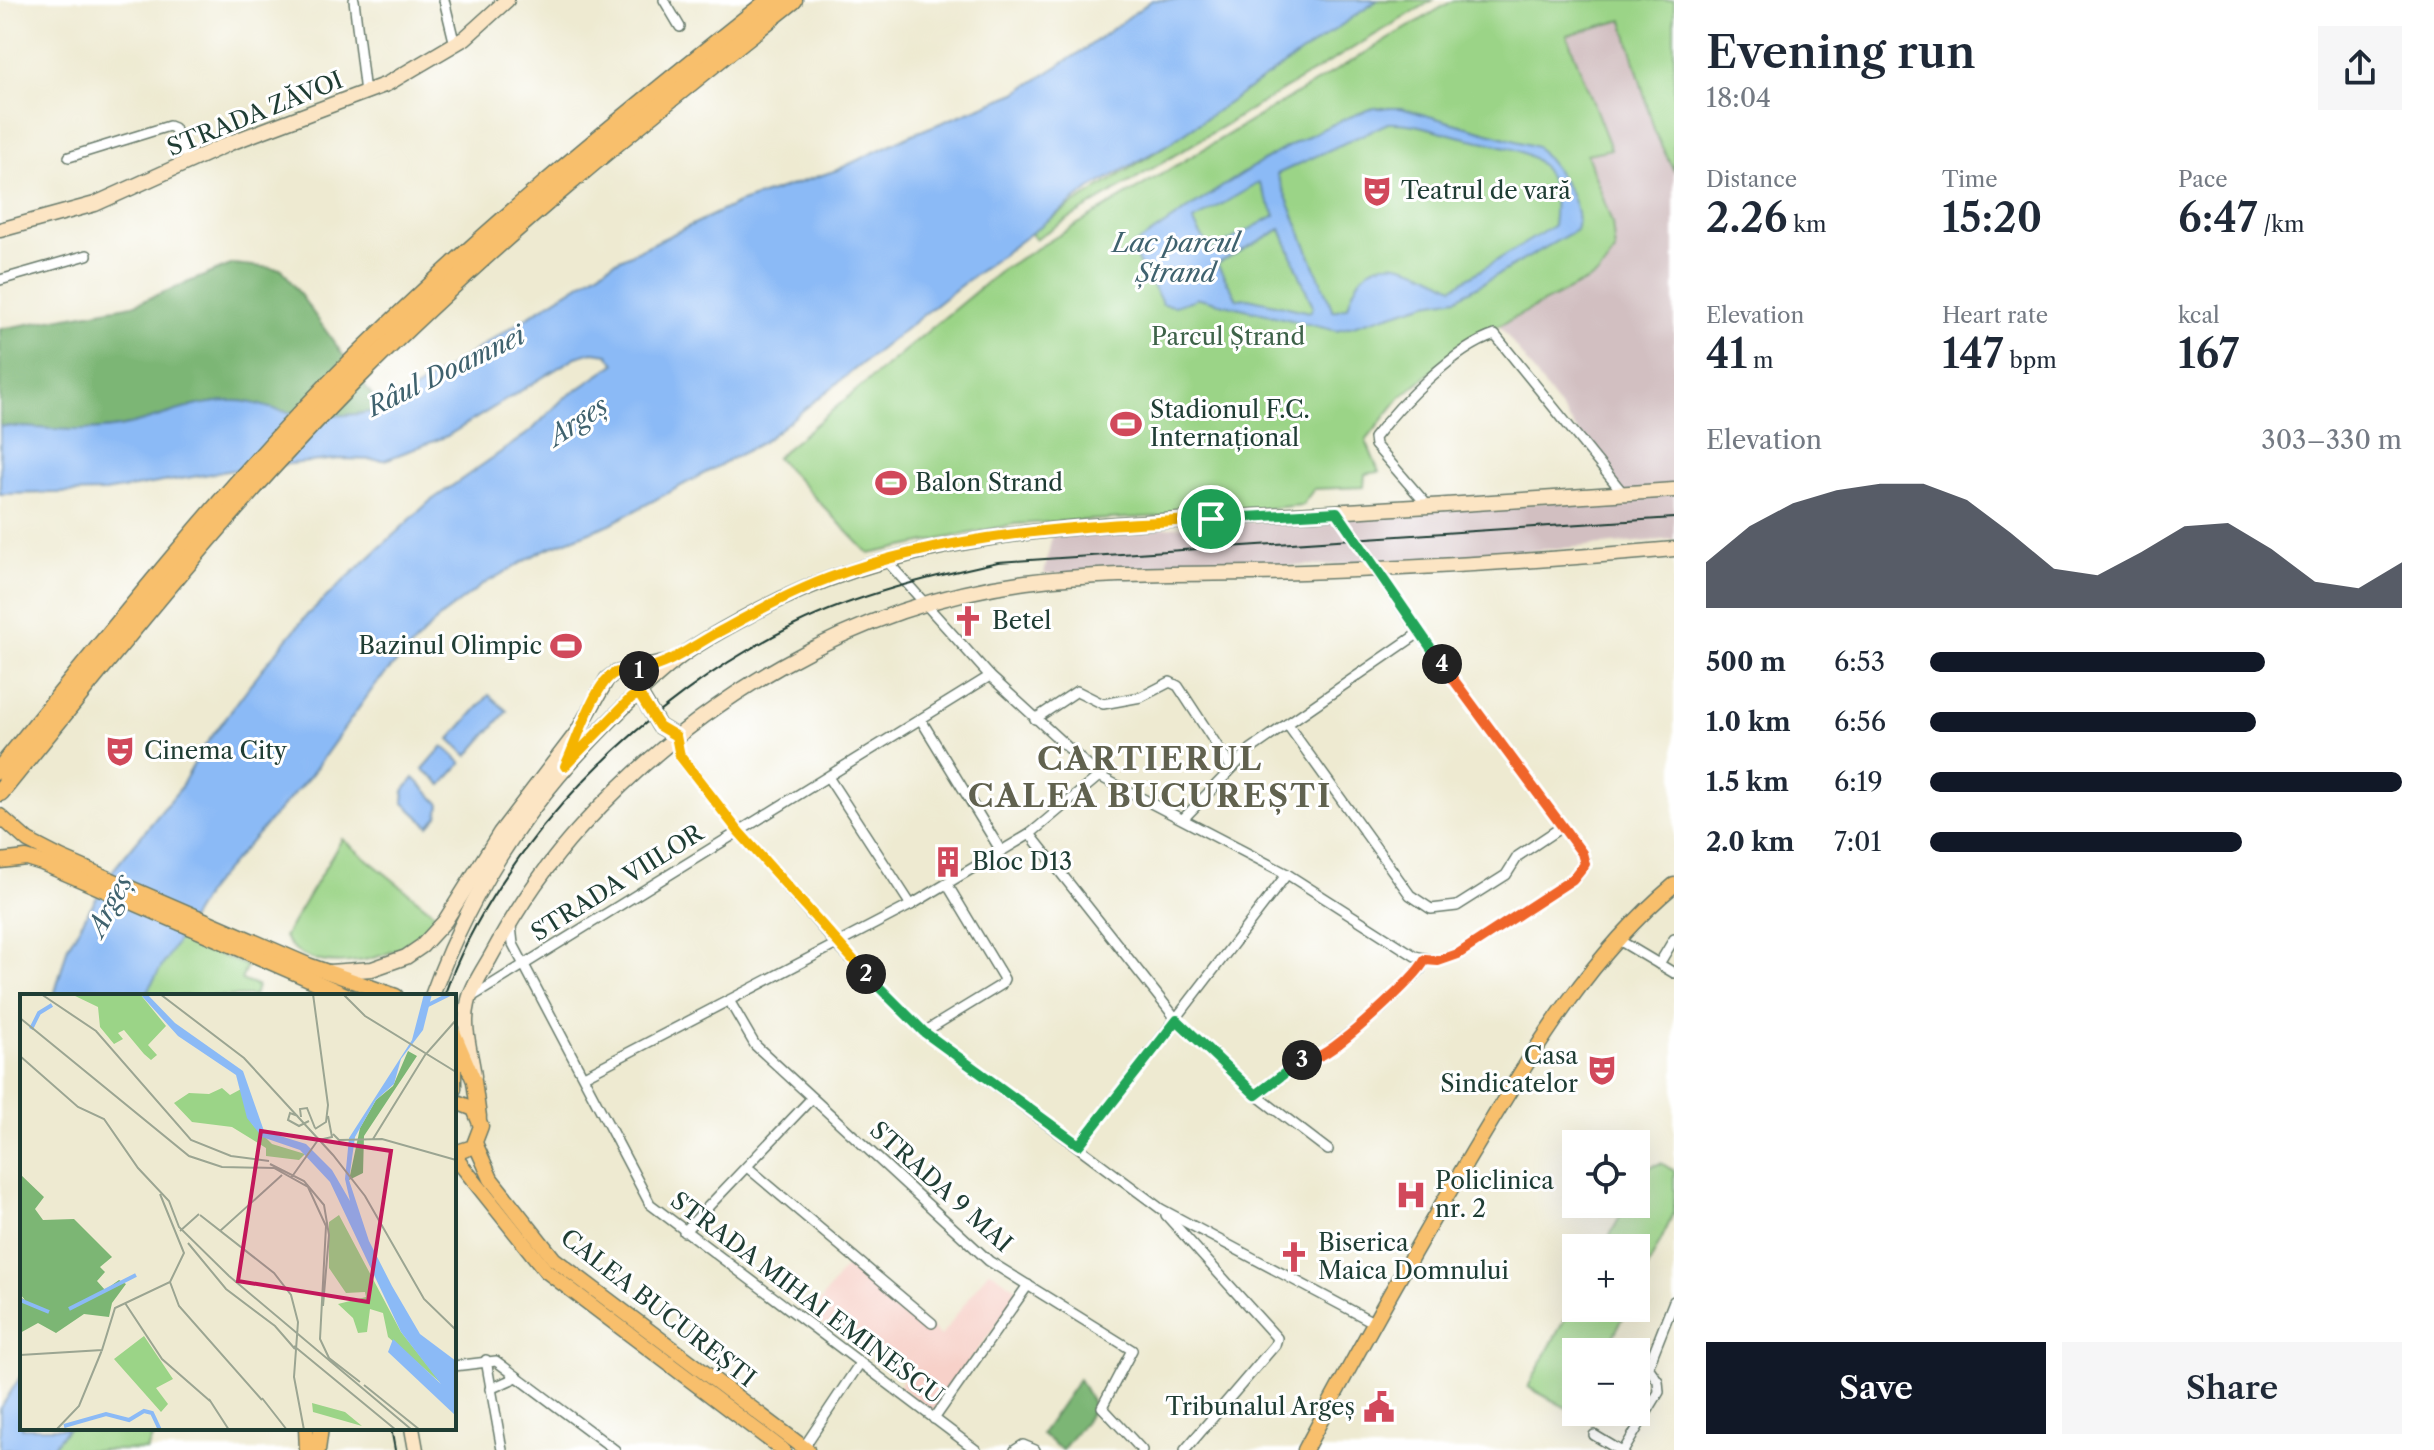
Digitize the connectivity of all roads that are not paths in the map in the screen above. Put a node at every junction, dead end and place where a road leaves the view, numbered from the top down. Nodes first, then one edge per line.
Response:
1 (354, 0) edge
2 (444, 0) edge
3 (507, 0) edge
4 (664, 0) edge
5 (771, 0) edge
6 (793, 0) edge
7 (680, 27) dead end
8 (455, 45) junction
9 (365, 93) junction
10 (69, 157) dead end
11 (189, 162) junction
12 (524, 210) junction
13 (0, 230) edge
14 (87, 255) dead end
15 (0, 280) edge
16 (1674, 490) edge
17 (1623, 493) junction
18 (1428, 506) junction
19 (1337, 512) junction
20 (1674, 549) edge
21 (885, 559) junction
22 (1376, 569) junction
23 (924, 606) junction
24 (1419, 633) junction
25 (674, 661) junction
26 (628, 673) junction
27 (990, 676) junction
28 (639, 694) junction
29 (1035, 719) junction
30 (921, 720) junction
31 (1287, 724) junction
32 (582, 725) junction
33 (659, 726) junction
34 (676, 736) junction
35 (565, 766) junction
36 (1231, 767) junction
37 (0, 770) edge
38 (636, 770) junction
39 (1099, 776) junction
40 (828, 777) junction
41 (0, 792) edge
42 (0, 816) edge
43 (1183, 819) junction
44 (1563, 826) junction
45 (739, 832) junction
46 (1030, 834) junction
47 (1001, 851) junction
48 (0, 861) edge
49 (58, 864) junction
50 (1287, 874) junction
51 (947, 884) junction
52 (1674, 885) edge
53 (911, 905) junction
54 (517, 908) junction
55 (1617, 939) junction
56 (1674, 939) edge
57 (838, 946) junction
58 (270, 956) junction
59 (1425, 960) junction
60 (525, 963) junction
61 (1659, 964) junction
62 (326, 972) junction
63 (1674, 973) edge
64 (304, 978) junction
65 (317, 994) edge
66 (343, 994) edge
67 (390, 994) edge
68 (433, 994) edge
69 (470, 998) junction
70 (730, 1002) junction
71 (1177, 1020) junction
72 (924, 1032) junction
73 (456, 1039) edge
74 (584, 1076) junction
75 (474, 1081) junction
76 (1256, 1095) junction
77 (812, 1098) junction
78 (456, 1102) edge
79 (479, 1117) junction
80 (475, 1143) junction
81 (1079, 1145) junction
82 (1328, 1150) dead end
83 (456, 1153) edge
84 (456, 1157) edge
85 (747, 1167) junction
86 (1161, 1209) junction
87 (684, 1232) junction
88 (1028, 1285) junction
89 (1674, 1301) edge
90 (1373, 1322) junction
91 (932, 1323) dead end
92 (486, 1360) junction
93 (860, 1363) junction
94 (456, 1366) edge
95 (517, 1377) junction
96 (490, 1389) junction
97 (934, 1419) junction
98 (306, 1430) edge
99 (321, 1430) edge
100 (412, 1430) edge
101 (1594, 1435) dead end
102 (804, 1449) edge
103 (307, 1450) edge
104 (318, 1450) edge
105 (416, 1450) edge
106 (502, 1450) edge
107 (615, 1450) edge
108 (783, 1450) edge
109 (976, 1450) edge
110 (1015, 1450) edge
111 (1035, 1450) edge
112 (1142, 1450) edge
113 (1185, 1450) edge
114 (1305, 1450) edge
115 (1622, 1450) edge

1 - 9 street
2 - 8 street
3 - 8 main road, STRADA ZĂVOI
4 - 7 street
5 - 12 highway
6 - 12 highway
8 - 9 main road, STRADA ZĂVOI
9 - 11 main road, STRADA ZĂVOI
10 - 11 street
11 - 13 main road, STRADA ZĂVOI
12 - 37 highway
12 - 41 highway
14 - 15 street
16 - 17 main road
17 - 18 main road
17 - 18 street
18 - 19 main road
19 - 21 main road
19 - 22 street
20 - 22 main road
21 - 23 street
21 - 25 main road
22 - 23 main road
22 - 24 street
23 - 27 street
23 - 34 main road
24 - 31 street
24 - 44 street
25 - 26 main road
25 - 28 main road
26 - 28 main road
26 - 32 main road
27 - 29 street
27 - 30 street, STRADA VIILOR
28 - 33 main road
28 - 35 main road
29 - 36 street
29 - 39 street
30 - 40 street, STRADA VIILOR
30 - 47 street
31 - 36 street
31 - 44 street
32 - 35 main road
32 - 62 main road
33 - 34 main road
33 - 38 main road
34 - 38 main road
34 - 45 street
35 - 68 main road
36 - 43 street
38 - 54 main road
39 - 43 street
39 - 46 street
40 - 45 street, STRADA VIILOR
40 - 53 street
42 - 49 main road
43 - 50 street
44 - 59 street
45 - 57 street
45 - 60 street, STRADA VIILOR
46 - 47 street
46 - 71 street
47 - 51 street
48 - 49 main road
49 - 58 main road
50 - 59 street
50 - 71 street
51 - 53 street
51 - 72 street
52 - 55 main road
53 - 57 street
54 - 60 street, STRADA MIHAI EMINESCU
54 - 69 main road
55 - 61 street
55 - 90 main road
56 - 61 street
57 - 70 street
57 - 72 street
58 - 62 main road
58 - 64 main road
59 - 76 street
60 - 69 street, STRADA VIILOR
60 - 74 street, STRADA MIHAI EMINESCU
61 - 63 street
62 - 67 main road
64 - 65 main road
64 - 66 main road
69 - 75 main road
70 - 74 street
70 - 77 street, STRADA 9 MAI
71 - 76 street
71 - 81 street
72 - 81 street
73 - 75 main road
74 - 87 street, STRADA MIHAI EMINESCU
75 - 79 main road
76 - 82 street
77 - 85 street
77 - 88 street, STRADA 9 MAI
78 - 79 main road
79 - 80 main road
80 - 83 main road
80 - 102 main road, CALEA BUCUREȘTI
81 - 86 street
84 - 108 main road, CALEA BUCUREȘTI
85 - 87 street
85 - 91 street
86 - 90 street
86 - 113 street
87 - 93 street, STRADA MIHAI EMINESCU
88 - 97 street
88 - 112 street, STRADA 9 MAI
89 - 115 street
90 - 114 main road
92 - 94 street
92 - 95 street
92 - 96 street
93 - 97 street, STRADA MIHAI EMINESCU
93 - 102 street
95 - 96 street
95 - 107 street
96 - 106 street
97 - 109 street, STRADA MIHAI EMINESCU
98 - 103 main road
99 - 104 main road
100 - 105 main road
101 - 115 street
110 - 111 street

